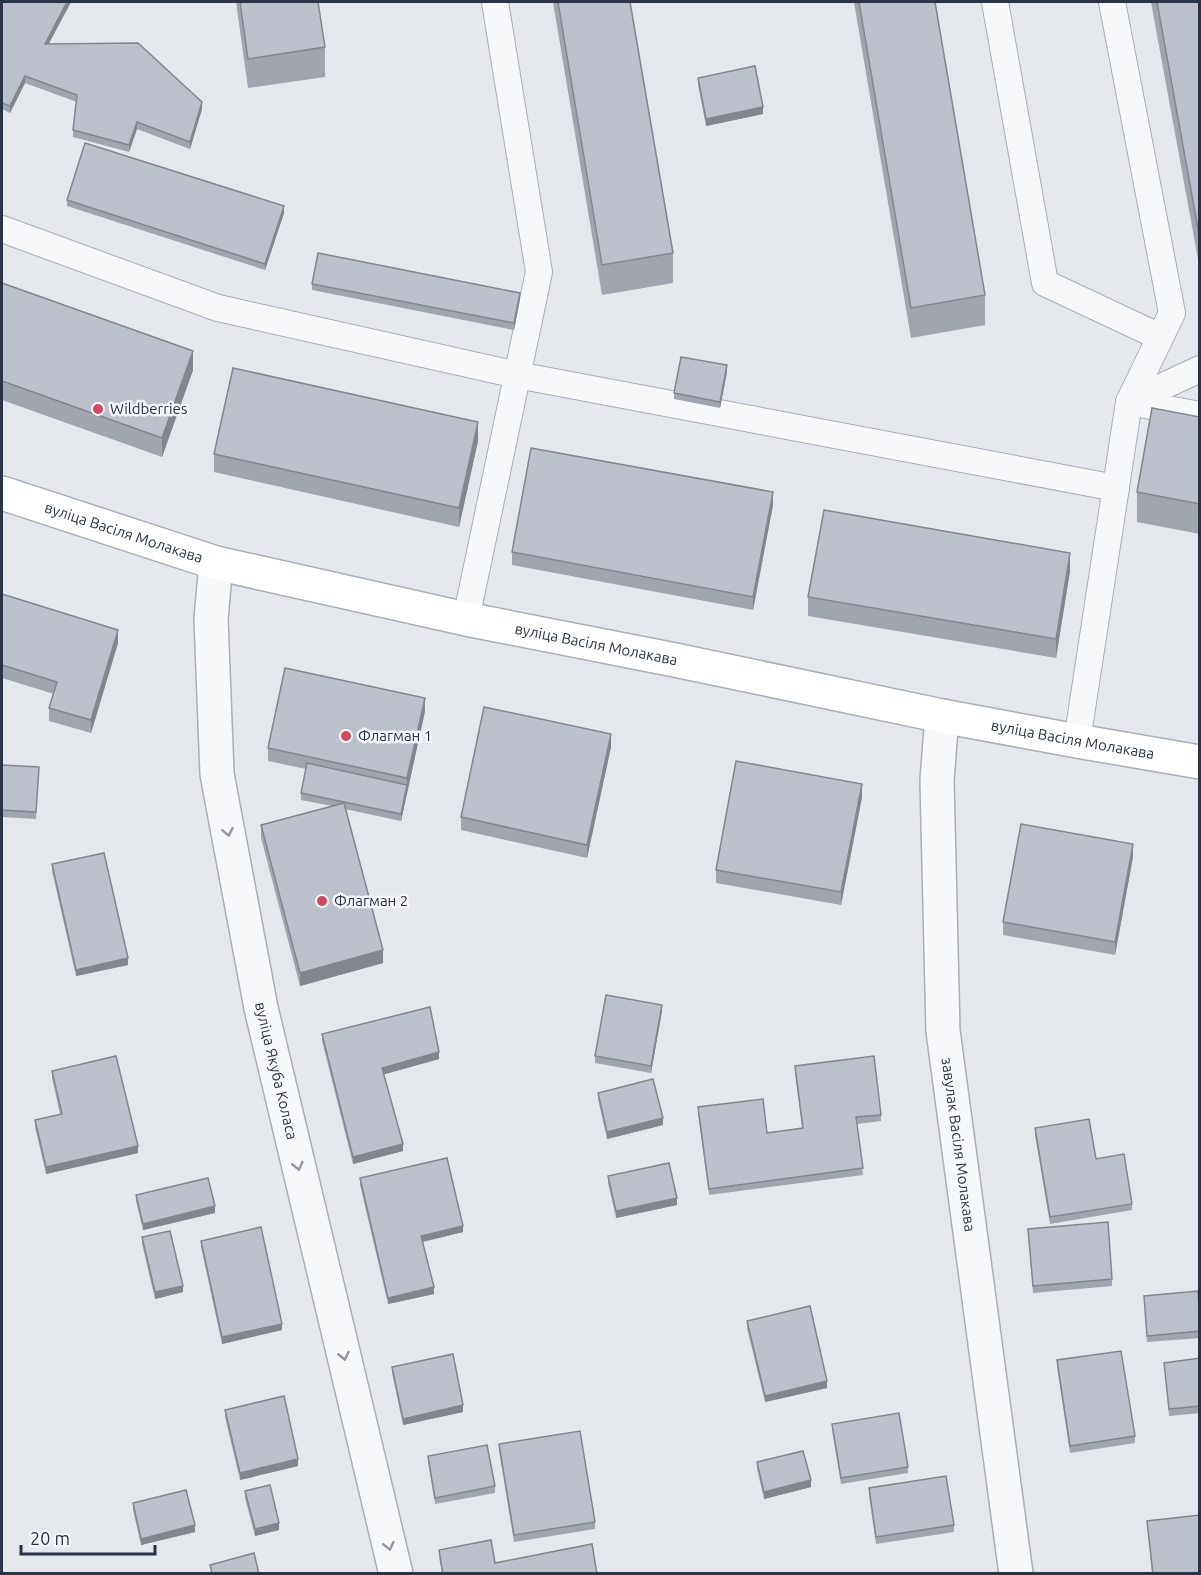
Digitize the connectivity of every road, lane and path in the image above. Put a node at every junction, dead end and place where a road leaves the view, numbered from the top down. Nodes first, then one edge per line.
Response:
1 (495, 2) edge
2 (994, 2) edge
3 (1112, 2) edge
4 (2, 229) edge
5 (1160, 337) junction
6 (1200, 369) edge
7 (517, 375) junction
8 (1129, 402) junction
9 (1200, 415) edge
10 (1116, 488) junction
11 (2, 493) edge
12 (216, 563) junction
13 (466, 619) junction
14 (942, 716) junction
15 (1077, 741) junction
16 (1200, 762) edge
17 (396, 1574) edge
18 (1016, 1574) edge

1 - 7 lane
2 - 5 lane
3 - 5 lane
4 - 7 lane
5 - 8 lane
6 - 8 lane
7 - 10 lane
7 - 13 lane
8 - 9 lane
8 - 10 lane
10 - 15 lane
11 - 12 street, вуліца Васіля Молакава
12 - 13 street, вуліца Васіля Молакава
12 -> 17 street, вуліца Якуба Коласа
13 - 14 street, вуліца Васіля Молакава
14 - 15 street, вуліца Васіля Молакава
14 - 18 street, завулак Васіля Молакава
15 - 16 street, вуліца Васіля Молакава

